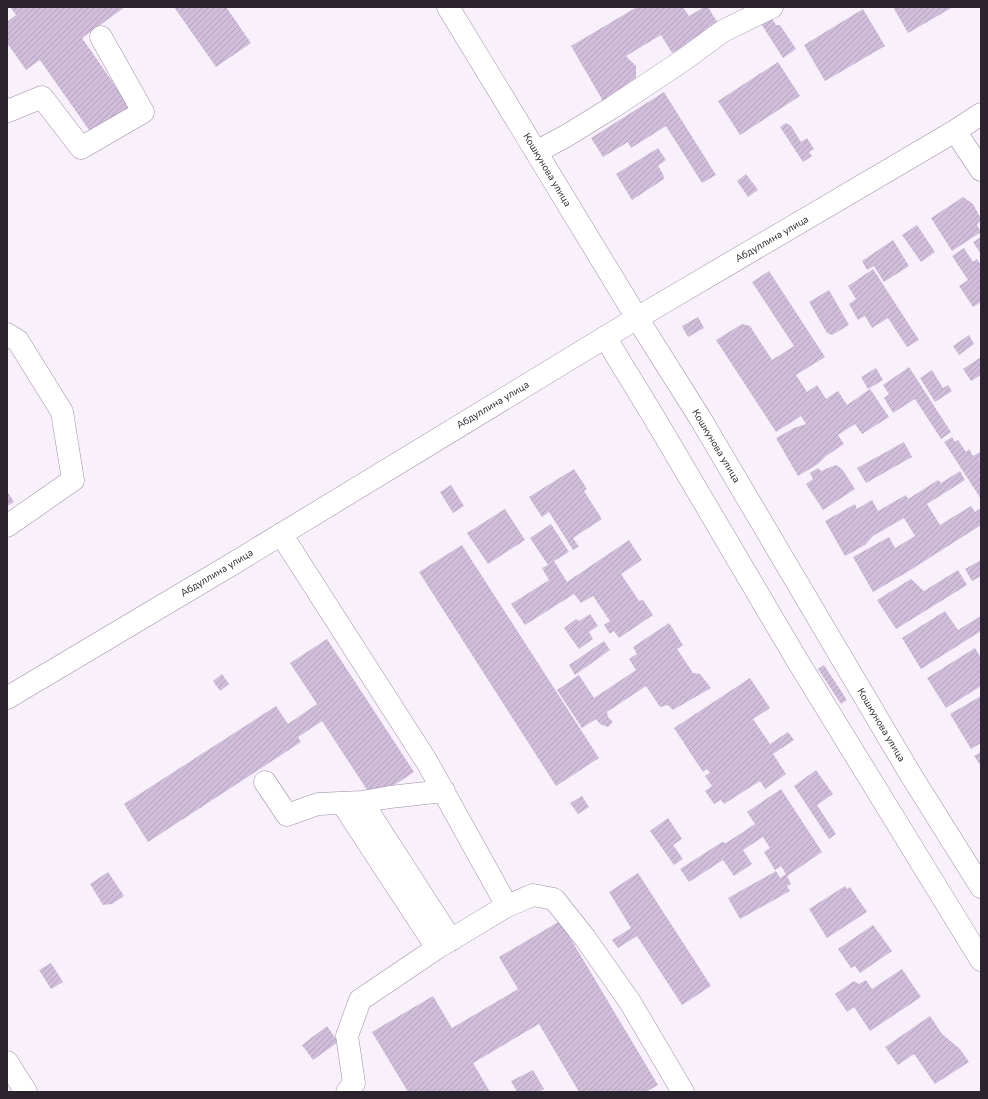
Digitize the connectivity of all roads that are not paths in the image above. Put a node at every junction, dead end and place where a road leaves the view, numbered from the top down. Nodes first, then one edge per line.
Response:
1 (448, 7) edge
2 (772, 7) edge
3 (101, 36) dead end
4 (7, 109) edge
5 (981, 114) edge
6 (955, 132) junction
7 (536, 152) junction
8 (981, 170) edge
9 (637, 318) junction
10 (7, 334) edge
11 (605, 337) junction
12 (7, 526) edge
13 (281, 534) junction
14 (10, 690) edge
15 (265, 782) dead end
16 (444, 791) junction
17 (352, 802) junction
18 (981, 887) edge
19 (507, 906) junction
20 (444, 944) junction
21 (981, 960) edge
22 (7, 1062) edge
23 (26, 1092) edge
24 (347, 1092) edge
25 (683, 1092) edge

1 - 7 street, Кошкунова улица
2 - 7 street
3 - 4 street
5 - 6 street, Абдуллина улица
6 - 8 street
6 - 9 street, Абдуллина улица
7 - 9 street, Кошкунова улица
9 - 11 street, Абдуллина улица
9 - 18 street, Кошкунова улица
10 - 12 street
11 - 13 street, Абдуллина улица
11 - 21 street
13 - 14 street, Абдуллина улица
13 - 16 street
15 - 17 street
16 - 17 street
16 - 19 street
17 - 20 street
19 - 20 street
19 - 25 street
20 - 24 street
22 - 23 street

